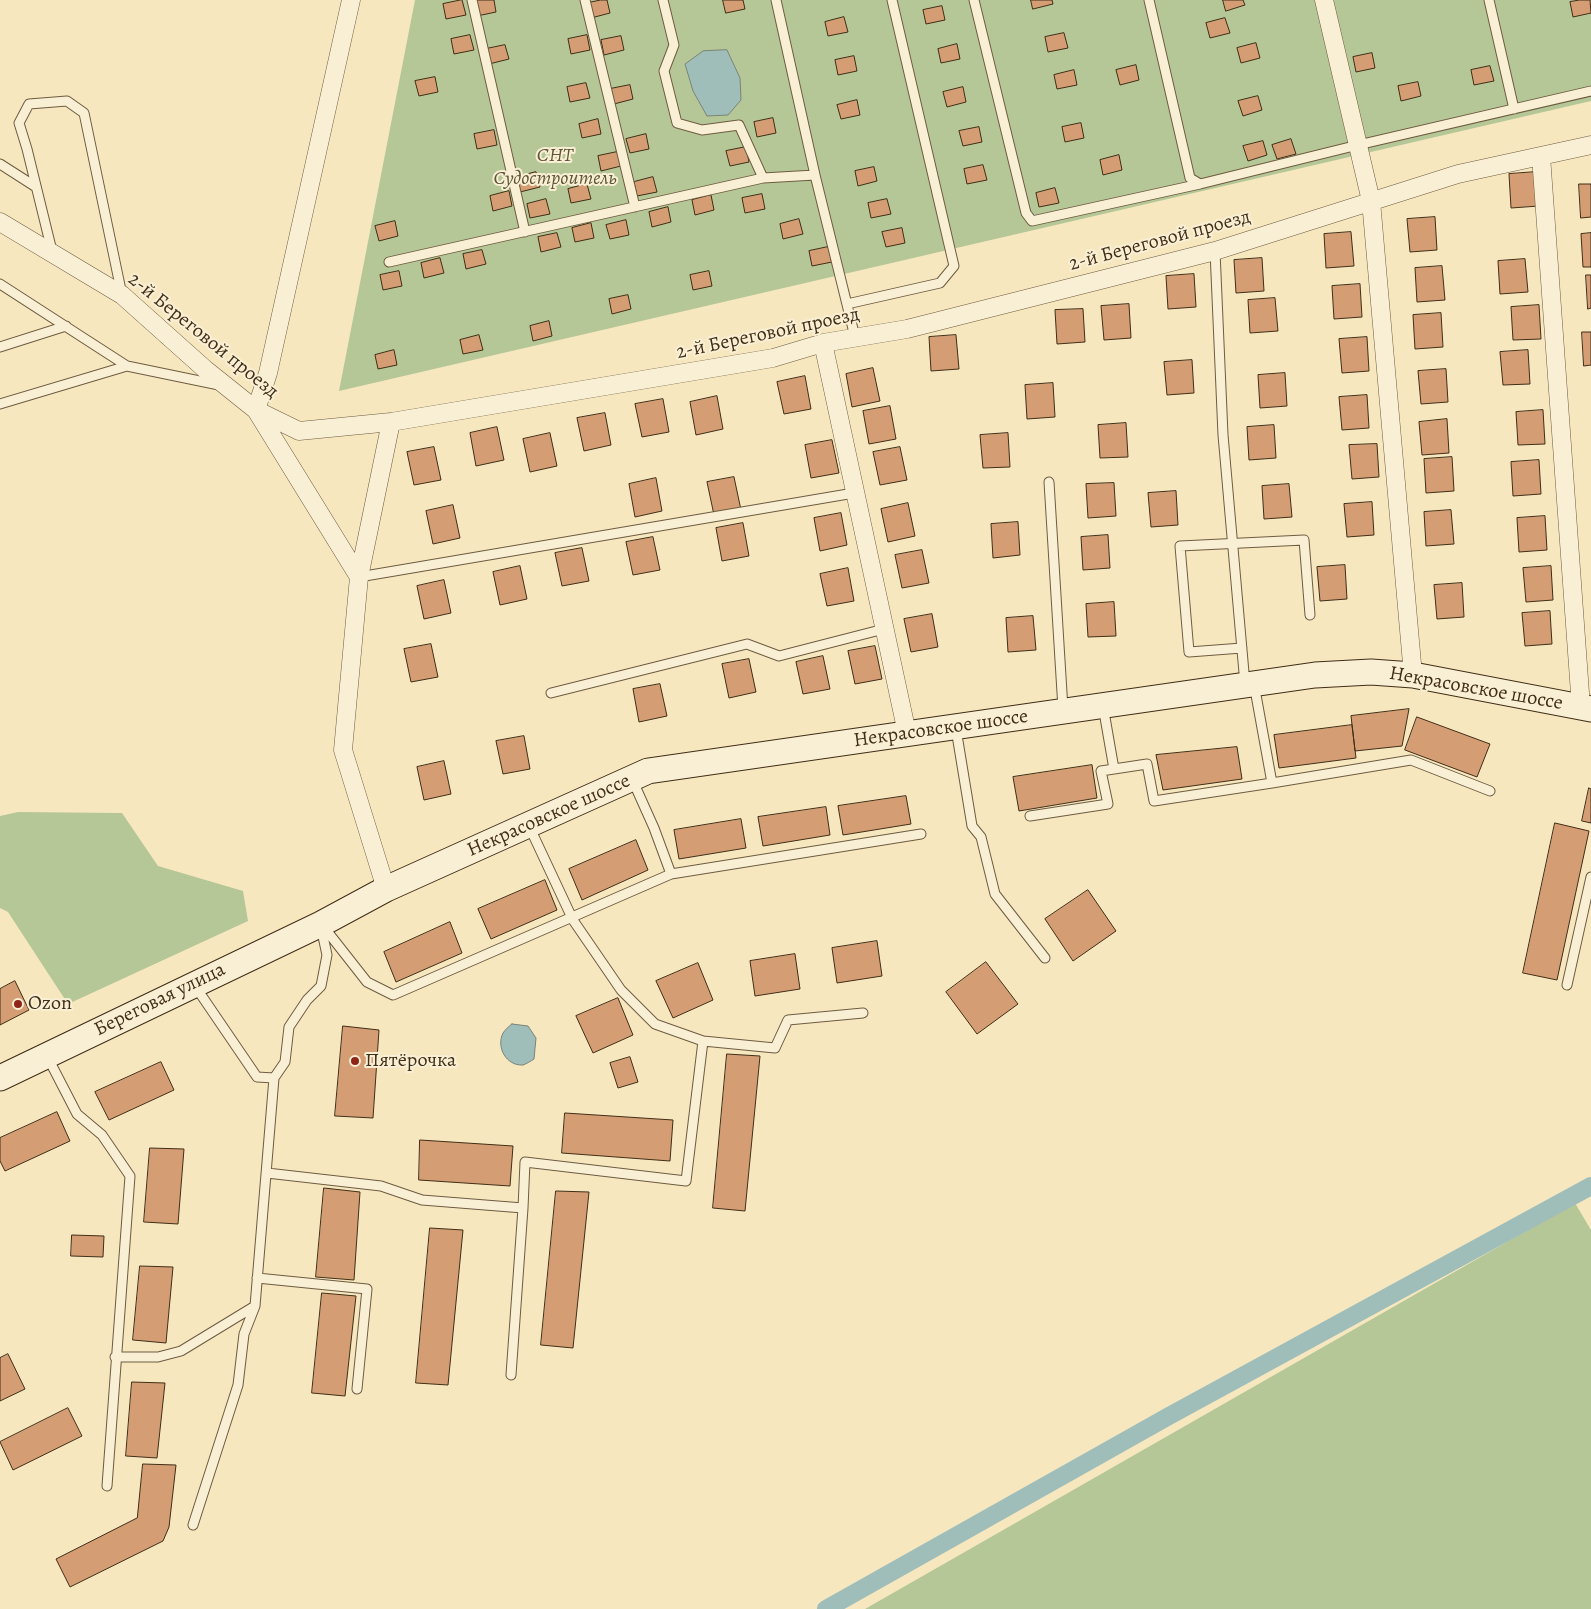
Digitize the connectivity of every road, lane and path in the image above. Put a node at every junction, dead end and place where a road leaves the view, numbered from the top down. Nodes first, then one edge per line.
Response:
1 (351, 0) edge
2 (472, 0) edge
3 (585, 0) edge
4 (664, 0) edge
5 (776, 0) edge
6 (892, 0) edge
7 (974, 0) edge
8 (1149, 0) edge
9 (1324, 0) edge
10 (1489, 0) edge
11 (1591, 91) edge
12 (1514, 109) junction
13 (1358, 145) junction
14 (1591, 145) edge
15 (1541, 156) junction
16 (0, 164) edge
17 (815, 175) junction
18 (763, 178) junction
19 (1200, 184) junction
20 (36, 187) junction
21 (1371, 201) junction
22 (635, 207) junction
23 (0, 222) edge
24 (525, 232) junction
25 (1215, 251) junction
26 (52, 254) junction
27 (389, 262) dead end
28 (1, 286) edge
29 (122, 295) junction
30 (847, 304) junction
31 (66, 326) junction
32 (855, 337) junction
33 (823, 343) junction
34 (0, 347) edge
35 (127, 366) junction
36 (226, 387) junction
37 (0, 404) edge
38 (256, 410) junction
39 (391, 422) junction
40 (1049, 482) dead end
41 (854, 493) junction
42 (1232, 543) junction
43 (358, 577) junction
44 (1310, 615) dead end
45 (884, 629) junction
46 (1242, 648) junction
47 (1412, 675) junction
48 (1249, 685) junction
49 (551, 692) dead end
50 (1103, 706) junction
51 (1586, 708) edge
52 (1063, 711) junction
53 (956, 726) junction
54 (907, 734) junction
55 (1114, 769) junction
56 (632, 779) junction
57 (1272, 783) junction
58 (1490, 791) dead end
59 (1030, 816) dead end
60 (528, 826) junction
61 (921, 834) dead end
62 (670, 874) junction
63 (1591, 877) edge
64 (386, 889) junction
65 (571, 916) junction
66 (321, 924) junction
67 (1046, 958) dead end
68 (194, 984) junction
69 (1567, 985) dead end
70 (863, 1013) dead end
71 (703, 1041) junction
72 (46, 1056) junction
73 (0, 1078) edge
74 (274, 1078) junction
75 (267, 1173) junction
76 (523, 1208) junction
77 (257, 1278) junction
78 (255, 1306) junction
79 (115, 1357) junction
80 (511, 1375) dead end
81 (357, 1390) dead end
82 (107, 1486) dead end
83 (193, 1525) dead end

1 - 38 street
2 - 24 lane
3 - 22 lane
4 - 18 lane
5 - 17 lane
6 - 30 lane
7 - 19 lane
8 - 19 lane
9 - 13 street
10 - 12 lane
11 - 12 lane
12 - 13 lane
13 - 19 lane
13 - 21 street
14 - 15 street, 2-й Береговой проезд
15 - 21 street, 2-й Береговой проезд
15 - 51 street
16 - 20 lane
17 - 18 lane
17 - 30 lane
18 - 22 lane
20 - 26 lane
20 - 29 lane
21 - 25 street, 2-й Береговой проезд
21 - 47 street
22 - 24 lane
23 - 26 street, 2-й Береговой проезд
24 - 27 lane
25 - 32 street, 2-й Береговой проезд
25 - 42 lane
26 - 29 street, 2-й Береговой проезд
28 - 31 lane
29 - 36 street, 2-й Береговой проезд
30 - 32 lane
31 - 34 lane
31 - 35 lane
32 - 33 street, 2-й Береговой проезд
33 - 39 street, 2-й Береговой проезд
33 - 41 street
35 - 36 lane
35 - 37 lane
36 - 38 street, 2-й Береговой проезд
38 - 39 street, 2-й Береговой проезд
38 - 43 street
39 - 43 street
40 - 52 lane
41 - 43 lane
41 - 45 street
42 - 44 lane
42 - 46 lane
42 - 46 lane
43 - 64 street
45 - 49 lane
45 - 54 street
46 - 48 lane
47 - 48 main road, Некрасовское шоссе
47 - 51 main road, Некрасовское шоссе
48 - 50 main road, Некрасовское шоссе
48 - 57 lane
50 - 52 main road, Некрасовское шоссе
50 - 55 lane
52 - 53 main road, Некрасовское шоссе
53 - 54 main road, Некрасовское шоссе
53 - 67 lane
54 - 56 main road, Некрасовское шоссе
55 - 57 lane
55 - 59 lane
56 - 60 main road, Некрасовское шоссе
56 - 62 lane
57 - 58 lane
60 - 64 main road, Некрасовское шоссе
60 - 65 lane
61 - 62 lane
62 - 65 lane
63 - 69 lane
64 - 66 main road, Некрасовское шоссе
65 - 66 lane
65 - 71 lane
66 - 68 main road, Береговая улица
66 - 74 lane
68 - 72 main road, Береговая улица
68 - 74 lane
70 - 71 lane
71 - 76 lane
72 - 73 main road, Береговая улица
72 - 79 lane
74 - 75 lane
75 - 76 lane
75 - 77 lane
76 - 80 lane
77 - 78 lane
77 - 81 lane
78 - 79 lane
78 - 83 lane
79 - 82 lane

